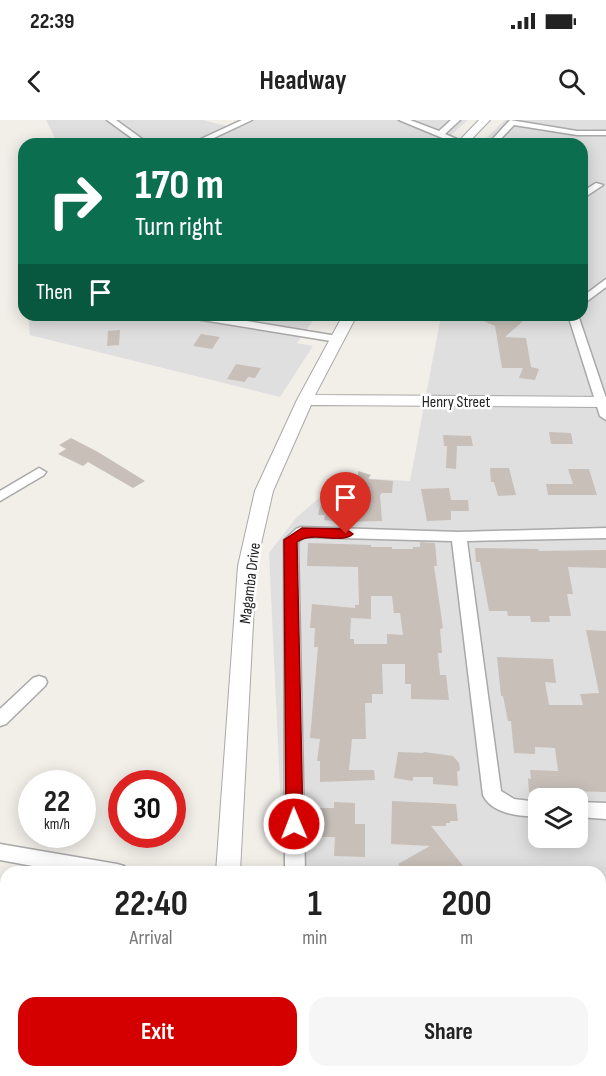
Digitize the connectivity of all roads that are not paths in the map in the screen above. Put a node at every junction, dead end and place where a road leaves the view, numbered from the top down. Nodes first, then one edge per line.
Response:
1 (111, 120) edge
2 (248, 120) edge
3 (403, 120) edge
4 (456, 120) edge
5 (484, 120) edge
6 (513, 121) edge
7 (606, 133) edge
8 (440, 134) junction
9 (137, 138) edge
10 (208, 138) edge
11 (449, 138) edge
12 (466, 138) edge
13 (497, 138) edge
14 (599, 185) dead end
15 (588, 192) edge
16 (606, 282) edge
17 (588, 297) edge
18 (227, 321) edge
19 (347, 321) edge
20 (575, 321) edge
21 (337, 339) junction
22 (306, 400) junction
23 (605, 407) edge
24 (39, 472) dead end
25 (0, 498) edge
26 (606, 533) edge
27 (459, 537) junction
28 (39, 682) dead end
29 (0, 719) edge
30 (528, 809) edge
31 (588, 811) edge
32 (606, 812) edge
33 (0, 852) edge
34 (82, 866) edge
35 (228, 866) edge
36 (295, 866) edge

1 - 9 street
2 - 10 street
3 - 8 street
4 - 8 street
5 - 12 street
6 - 7 street
6 - 13 street
8 - 11 street
14 - 15 street
16 - 17 street
18 - 21 street
19 - 21 street, Magamba Drive
20 - 23 street
21 - 22 street, Magamba Drive
22 - 23 street, Henry Street
22 - 35 street, Magamba Drive
24 - 25 street
26 - 27 street
27 - 30 street
27 - 36 street
28 - 29 street
31 - 32 street
33 - 34 street

